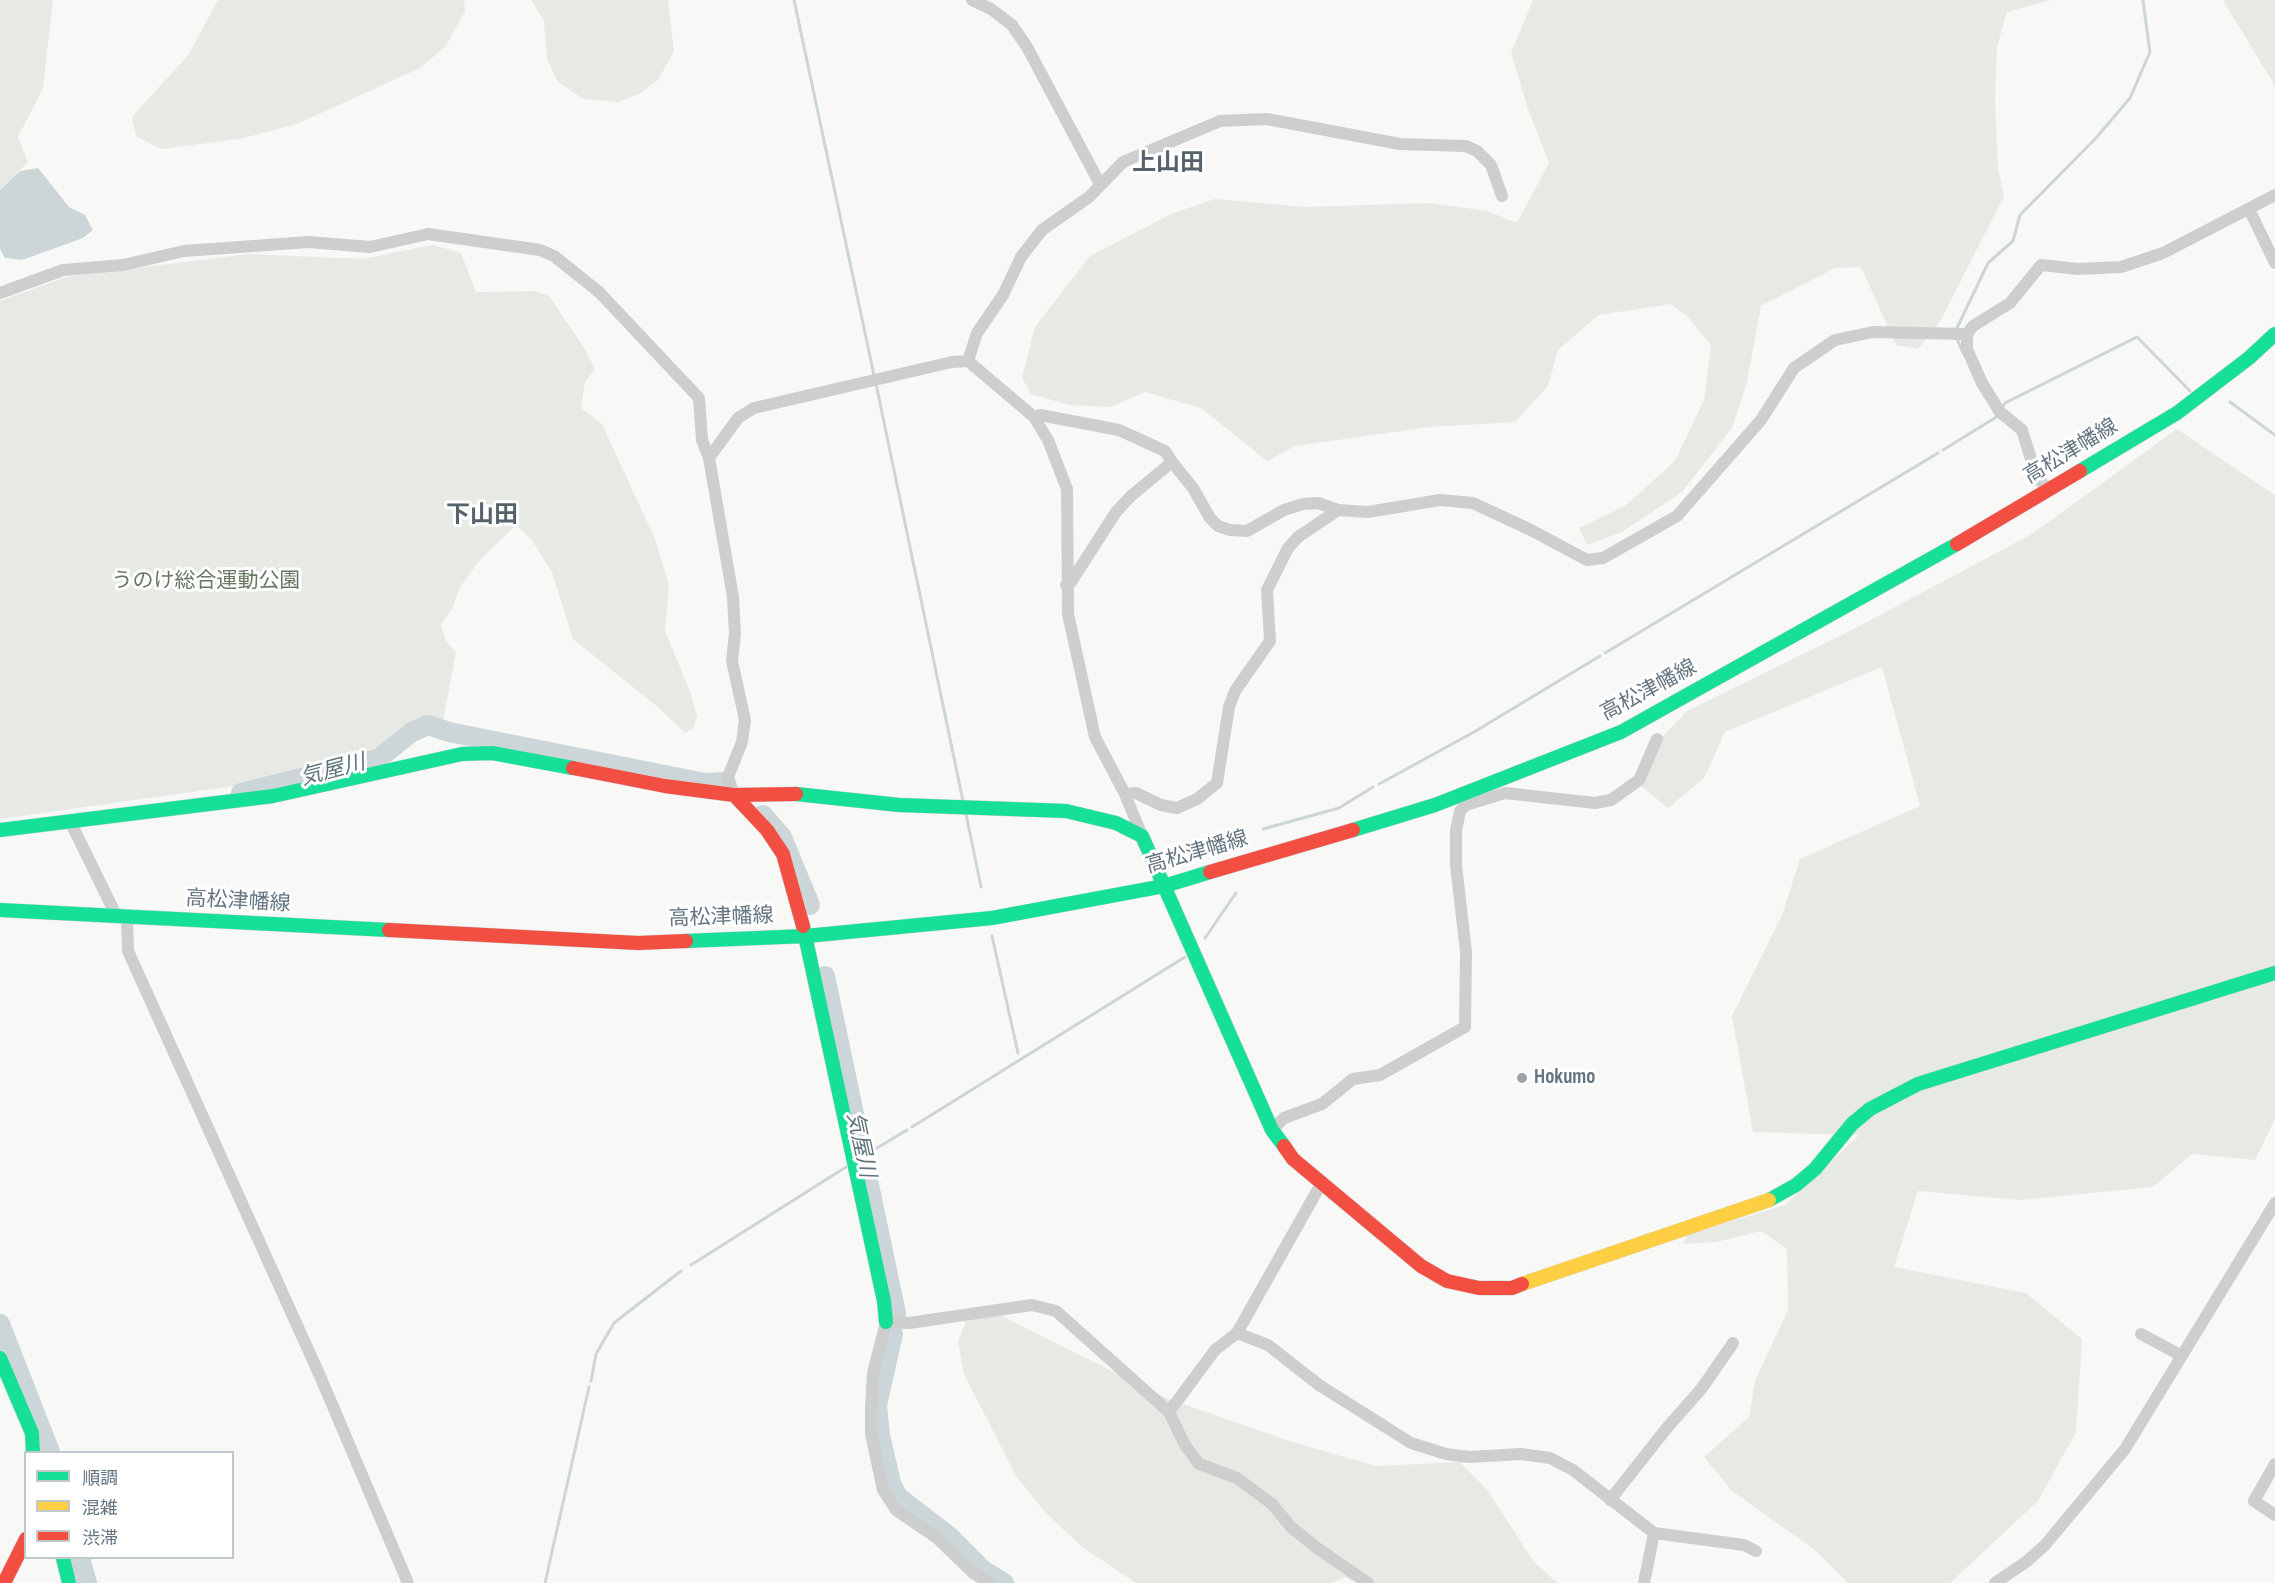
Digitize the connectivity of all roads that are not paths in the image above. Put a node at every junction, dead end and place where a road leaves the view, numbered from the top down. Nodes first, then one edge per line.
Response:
1 (972, 0) edge
2 (1100, 184) junction
3 (2275, 195) edge
4 (1502, 196) dead end
5 (2248, 209) junction
6 (2275, 263) edge
7 (0, 292) edge
8 (1967, 334) junction
9 (2275, 334) edge
10 (968, 361) junction
11 (1034, 417) junction
12 (709, 458) junction
13 (1172, 462) junction
14 (2047, 491) junction
15 (1338, 510) junction
16 (1066, 585) junction
17 (1657, 739) dead end
18 (1517, 773) junction
19 (1125, 794) junction
20 (1525, 794) junction
21 (734, 795) junction
22 (70, 821) junction
23 (0, 830) edge
24 (1142, 836) junction
25 (1164, 886) junction
26 (0, 910) edge
27 (122, 917) junction
28 (806, 936) junction
29 (2275, 973) edge
30 (1272, 1130) junction
31 (1321, 1184) junction
32 (2275, 1203) edge
33 (886, 1322) junction
34 (1237, 1333) junction
35 (2141, 1334) dead end
36 (1732, 1343) dead end
37 (2182, 1356) junction
38 (0, 1358) edge
39 (1168, 1412) junction
40 (33, 1451) edge
41 (2275, 1464) edge
42 (1610, 1500) junction
43 (2275, 1515) edge
44 (1654, 1533) junction
45 (24, 1543) edge
46 (1756, 1551) dead end
47 (63, 1559) edge
48 (4, 1583) edge
49 (69, 1583) edge
50 (408, 1583) edge
51 (990, 1583) edge
52 (1368, 1583) edge
53 (1644, 1583) edge
54 (1995, 1583) edge

1 - 2 street
2 - 4 street
2 - 10 street
3 - 5 street
5 - 6 street
5 - 8 street
7 - 12 street
8 - 14 street
8 - 15 street
9 - 14 street, 高松津幡線
10 - 11 street
10 - 12 street
11 - 13 street
11 - 16 street
12 - 21 street
13 - 15 street
13 - 16 street
14 - 18 street, 高松津幡線
15 - 19 street
16 - 19 street
17 - 20 street
18 - 20 street
18 - 25 street, 高松津幡線
19 - 24 street
20 - 30 street
21 - 22 street
21 - 24 street
21 - 28 street
22 - 23 street
22 - 27 street
24 - 25 street
25 - 28 street, 高松津幡線
25 - 30 street
26 - 27 street, 高松津幡線
27 - 28 street, 高松津幡線
27 - 50 street
28 - 33 street
29 - 31 street
30 - 31 street
31 - 34 street
32 - 37 street
33 - 39 street
33 - 51 street
34 - 39 street
34 - 42 street
35 - 37 street
36 - 42 street
37 - 54 street
38 - 40 street
39 - 52 street
41 - 43 street
42 - 44 street
44 - 46 street
44 - 53 street
45 - 48 street
47 - 49 street

